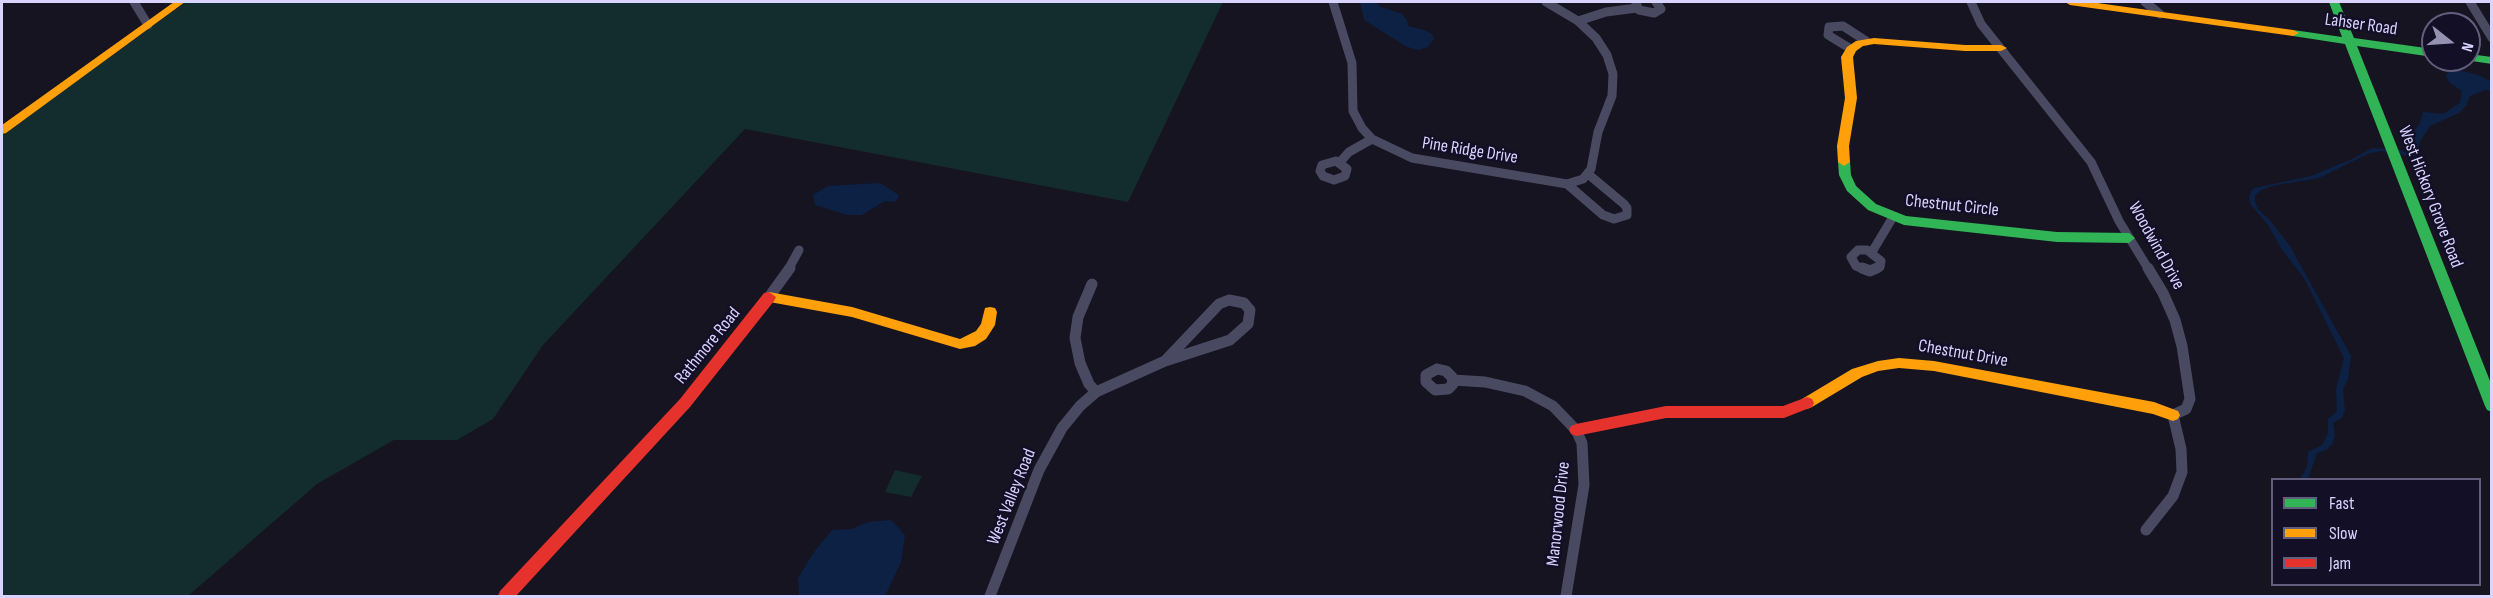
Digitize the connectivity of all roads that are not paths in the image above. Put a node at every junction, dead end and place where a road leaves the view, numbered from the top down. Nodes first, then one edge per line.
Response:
1 (134, 2) edge
2 (180, 2) edge
3 (1333, 2) edge
4 (1546, 2) edge
5 (1656, 2) edge
6 (1971, 2) edge
7 (2070, 2) edge
8 (2145, 2) edge
9 (2334, 2) edge
10 (2470, 2) edge
11 (1637, 5) edge
12 (2160, 14) junction
13 (1578, 21) junction
14 (148, 25) junction
15 (2492, 38) edge
16 (1866, 41) junction
17 (2351, 42) junction
18 (2001, 48) junction
19 (1851, 49) junction
20 (2421, 51) edge
21 (2, 130) edge
22 (1372, 139) junction
23 (1340, 162) dead end
24 (1588, 174) junction
25 (1567, 184) junction
26 (1893, 217) junction
27 (2129, 238) junction
28 (799, 250) dead end
29 (1872, 252) dead end
30 (1092, 284) dead end
31 (769, 297) junction
32 (990, 312) dead end
33 (1165, 361) junction
34 (1453, 380) dead end
35 (1096, 392) junction
36 (2492, 406) edge
37 (2174, 415) junction
38 (1576, 430) junction
39 (2146, 530) dead end
40 (506, 597) edge
41 (990, 597) edge
42 (1566, 597) edge

1 - 14 street
2 - 14 street
3 - 22 street, Pine Ridge Drive
4 - 13 street
5 - 11 street
6 - 18 street, Woodwind Drive
7 - 12 street, Lahser Road
8 - 12 street
9 - 17 street, West Hickory Grove Road
10 - 15 street
11 - 13 street
12 - 17 street, Lahser Road
13 - 24 street
14 - 21 street
16 - 18 street
16 - 19 street
16 - 19 street
17 - 20 street, Lahser Road
17 - 36 street, West Hickory Grove Road
18 - 27 street, Woodwind Drive
19 - 26 street, Chestnut Circle
22 - 23 street
22 - 25 street, Pine Ridge Drive
24 - 25 street
24 - 25 street
26 - 27 street, Chestnut Circle
26 - 29 street
27 - 37 street, Woodwind Drive
28 - 31 street
30 - 35 street
31 - 32 street
31 - 40 street, Rathmore Road
33 - 33 street, West Valley Road
33 - 35 street, West Valley Road
34 - 38 street
35 - 41 street, West Valley Road
37 - 38 street, Chestnut Drive
37 - 39 street
38 - 42 street, Manorwood Drive

